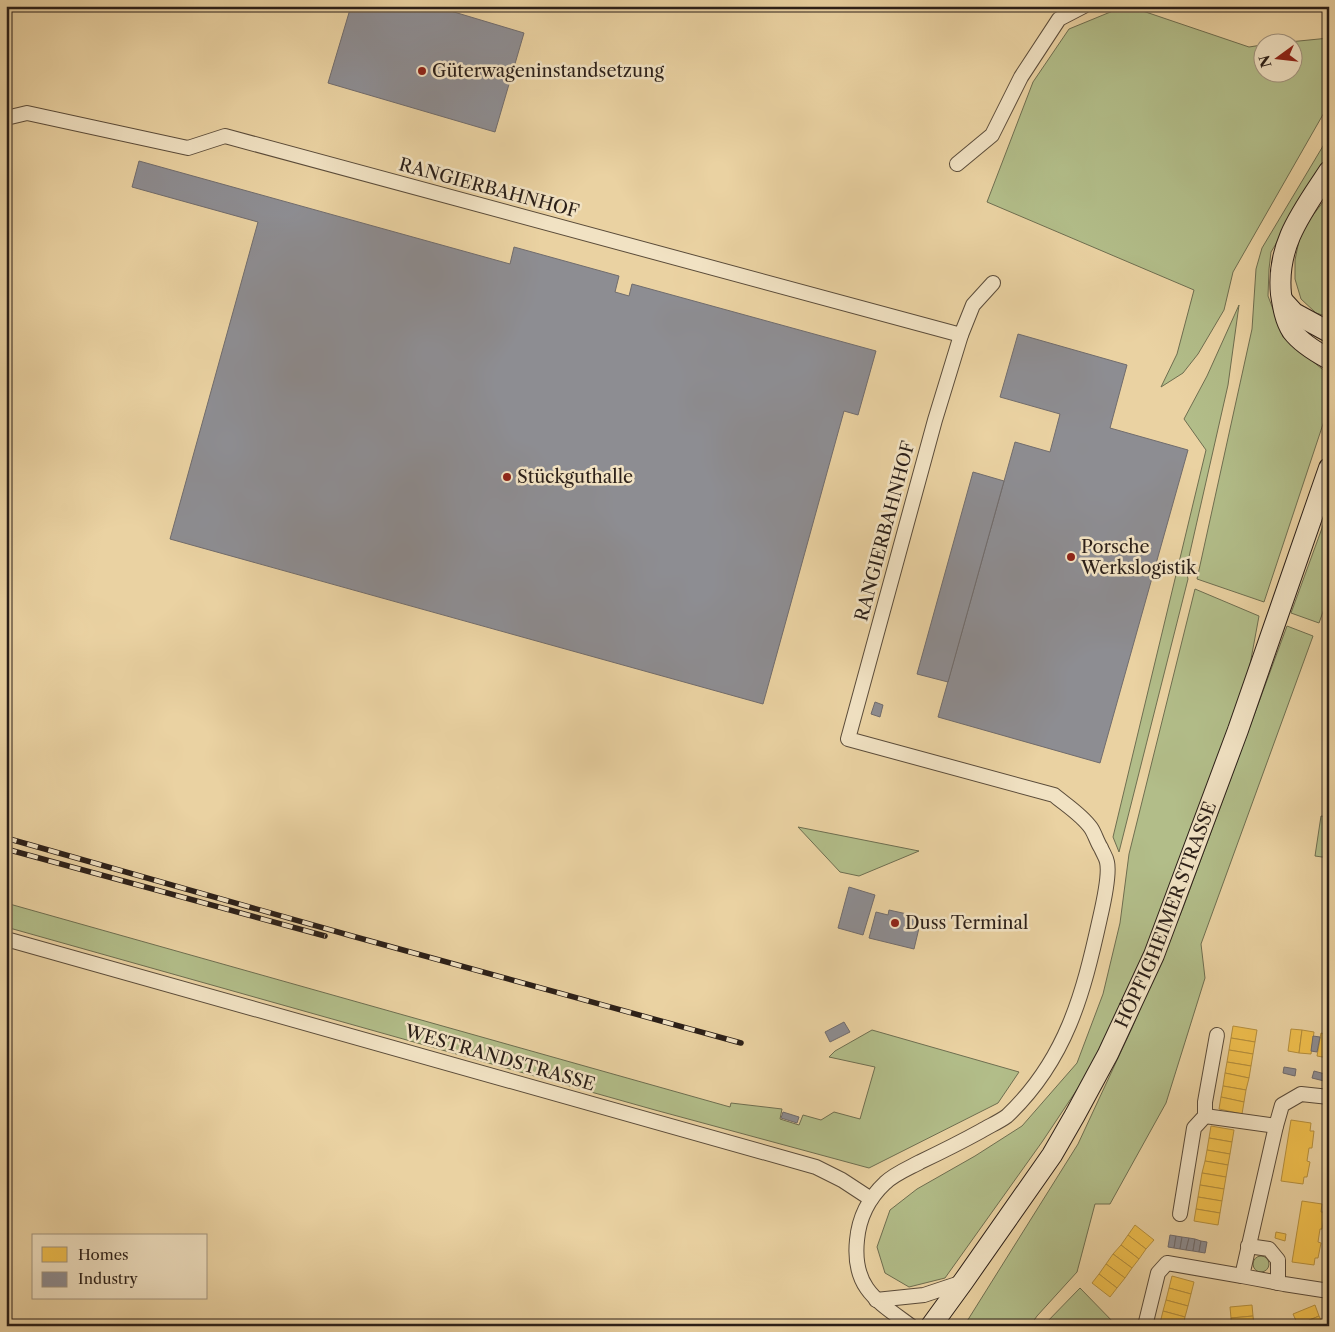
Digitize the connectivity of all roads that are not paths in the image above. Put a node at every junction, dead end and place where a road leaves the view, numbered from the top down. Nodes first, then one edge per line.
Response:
1 (1084, 6) edge
2 (6, 118) edge
3 (957, 164) dead end
4 (1329, 172) edge
5 (993, 283) dead end
6 (1282, 300) junction
7 (1329, 332) edge
8 (961, 335) junction
9 (1329, 359) edge
10 (1329, 468) edge
11 (6, 939) edge
12 (1217, 1035) dead end
13 (1329, 1097) edge
14 (1205, 1116) junction
15 (1276, 1126) junction
16 (870, 1199) junction
17 (1180, 1214) dead end
18 (1248, 1246) junction
19 (1242, 1276) junction
20 (963, 1282) junction
21 (1278, 1283) junction
22 (1329, 1291) edge
23 (876, 1300) junction
24 (911, 1326) edge
25 (930, 1326) edge
26 (1145, 1326) edge

1 - 3 street
2 - 8 street, RANGIERBAHNHOF
4 - 6 main road
5 - 8 street, RANGIERBAHNHOF
6 - 7 main road
6 - 9 main road
8 - 16 street, RANGIERBAHNHOF
10 - 20 main road, HÖPFIGHEIMER STRASSE
11 - 16 street, WESTRANDSTRASSE
12 - 14 street
13 - 15 street
14 - 15 street
14 - 17 street
15 - 18 street
16 - 23 street
18 - 19 street
18 - 21 street
19 - 21 street
19 - 26 street
20 - 23 street
20 - 25 main road, HÖPFIGHEIMER STRASSE
21 - 22 street
23 - 24 street

